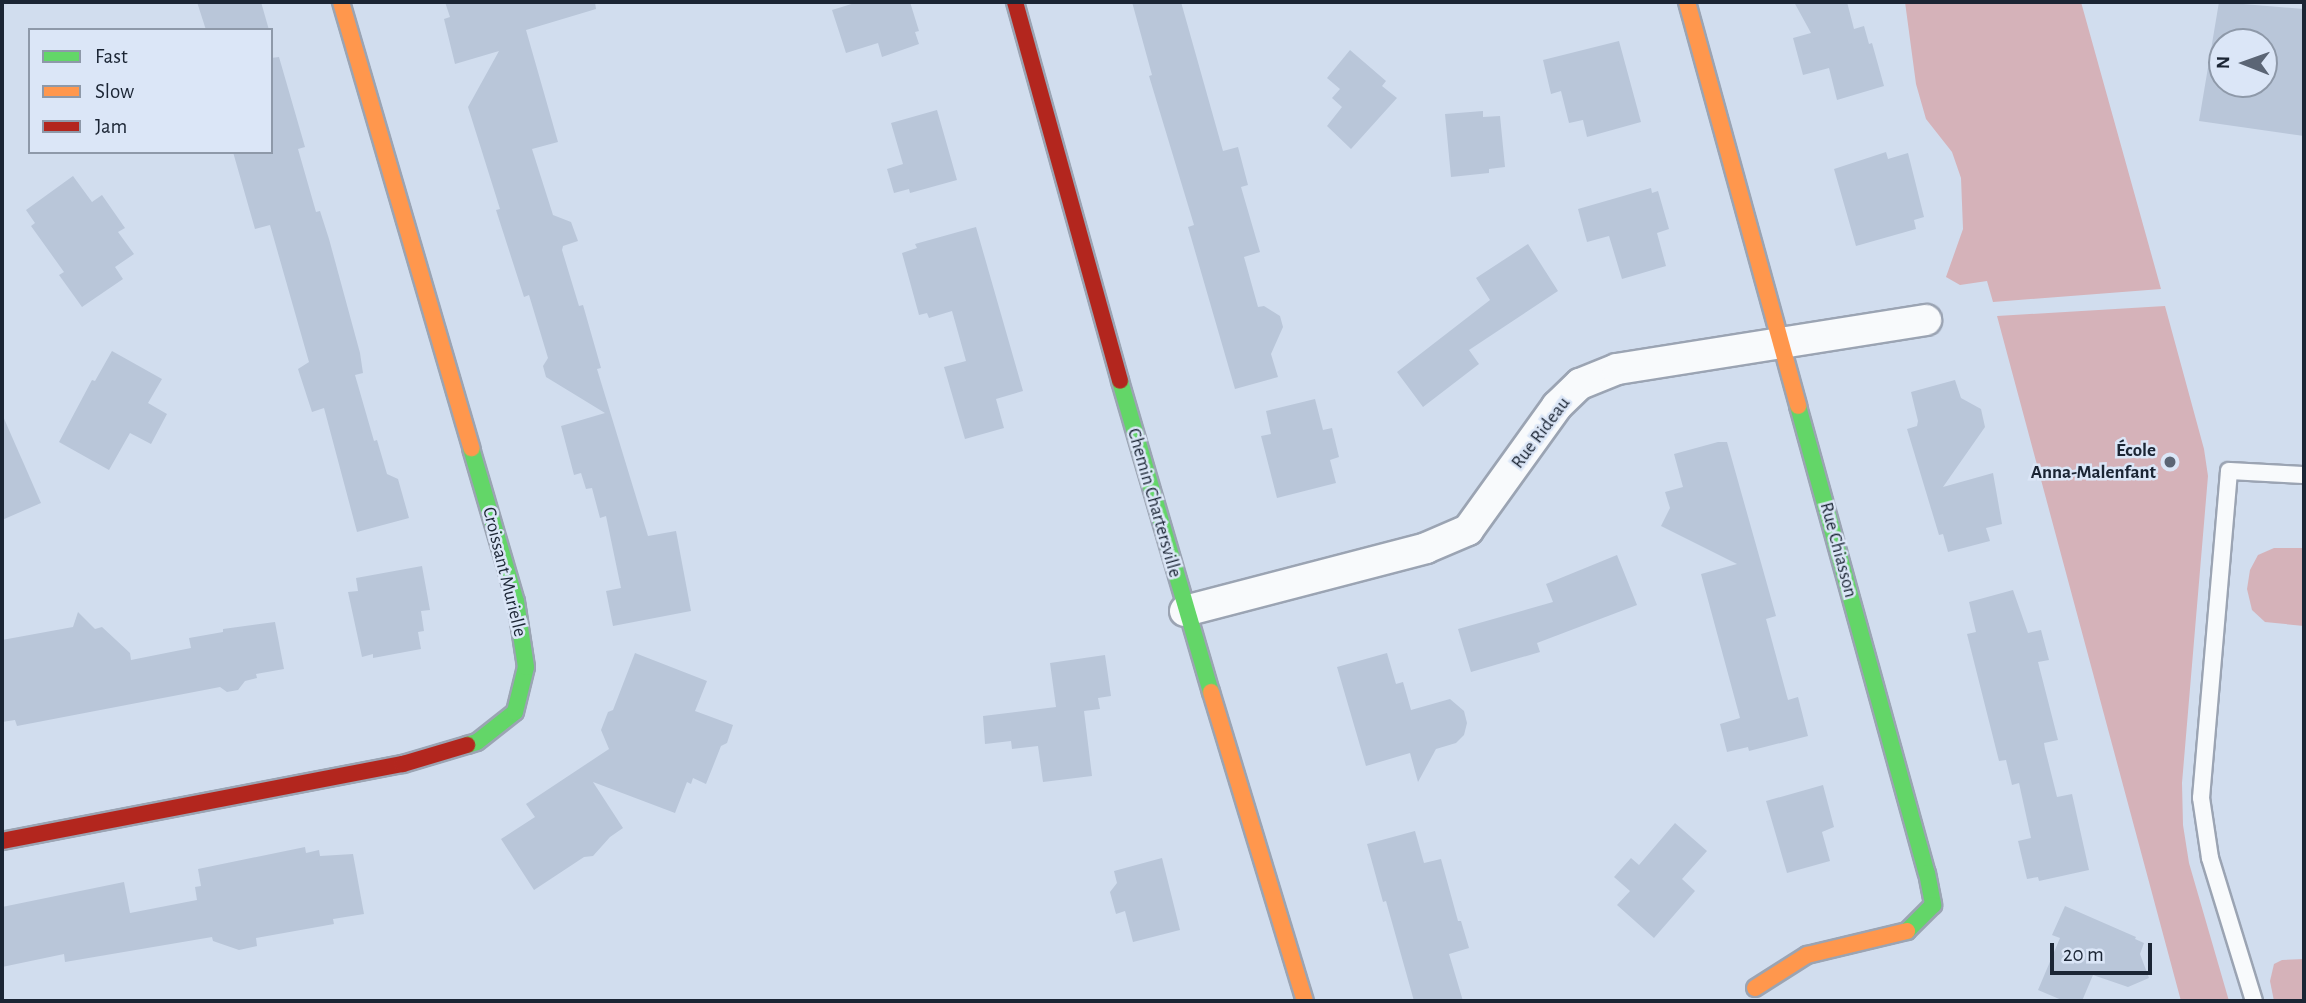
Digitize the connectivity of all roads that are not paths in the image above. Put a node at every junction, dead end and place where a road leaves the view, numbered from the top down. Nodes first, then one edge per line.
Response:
1 (341, 2) edge
2 (1015, 2) edge
3 (1687, 2) edge
4 (1926, 320) dead end
5 (1781, 342) junction
6 (2304, 475) edge
7 (1185, 611) junction
8 (2, 841) edge
9 (1755, 988) dead end
10 (1305, 1001) edge
11 (2254, 1001) edge

1 - 8 street, Croissant Murielle
2 - 7 street, Chemin Chartersville
3 - 5 street, Rue Chiasson
4 - 5 street, Rue Rideau
5 - 7 street, Rue Rideau
5 - 9 street, Rue Chiasson
6 - 11 lane
7 - 10 street, Chemin Chartersville

